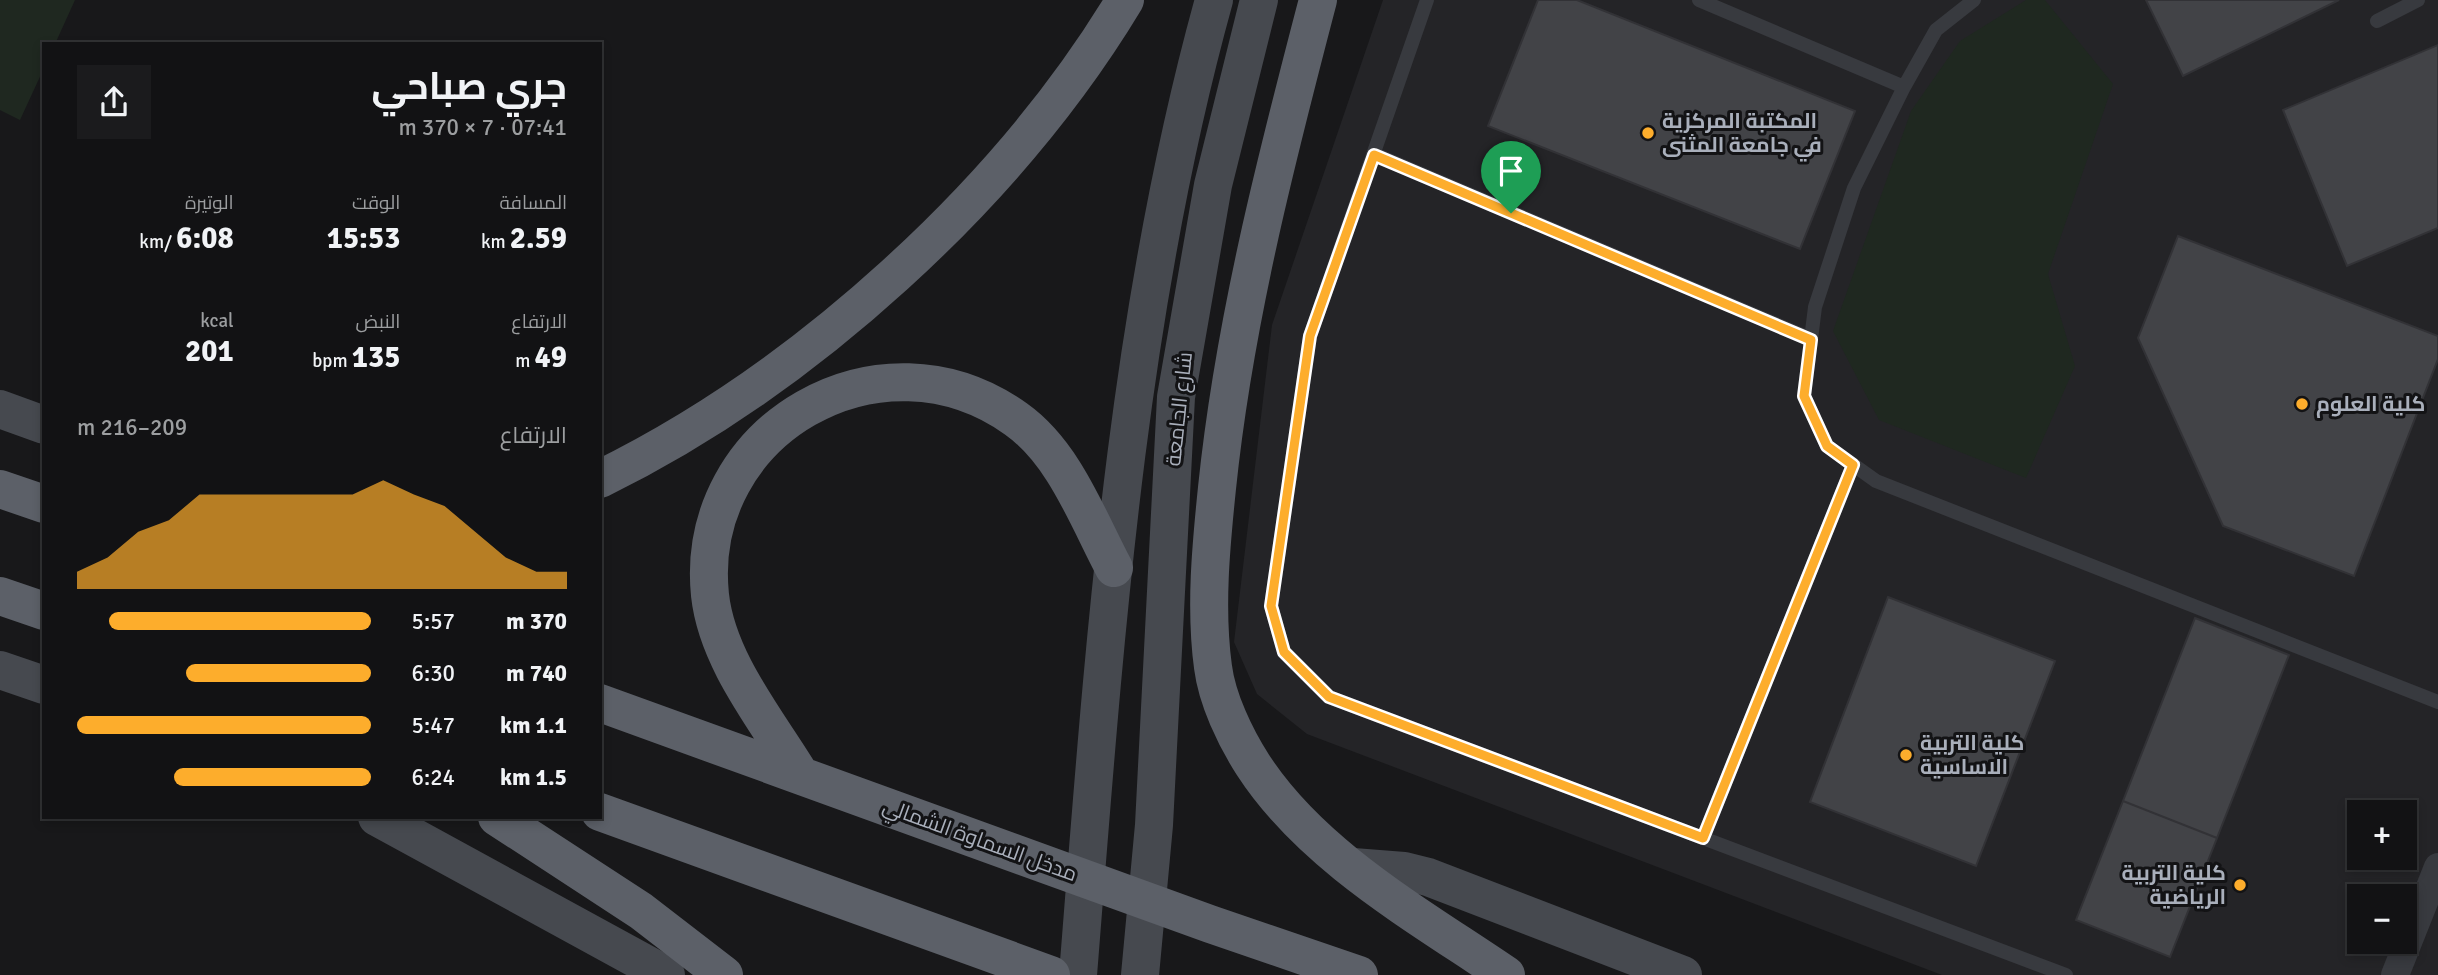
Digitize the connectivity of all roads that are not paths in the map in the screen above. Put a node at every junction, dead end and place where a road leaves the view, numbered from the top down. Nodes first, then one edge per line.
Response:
1 (1125, 0) edge
2 (1214, 0) edge
3 (1259, 0) edge
4 (1318, 0) edge
5 (1427, 0) edge
6 (1699, 0) edge
7 (1974, 0) edge
8 (2418, 0) edge
9 (2377, 21) dead end
10 (1904, 87) junction
11 (1374, 155) junction
12 (1811, 340) junction
13 (0, 409) edge
14 (42, 424) edge
15 (1853, 465) junction
16 (602, 478) edge
17 (0, 489) edge
18 (42, 503) edge
19 (1114, 568) junction
20 (0, 596) edge
21 (42, 610) edge
22 (0, 670) edge
23 (42, 684) edge
24 (2438, 702) edge
25 (602, 704) edge
26 (799, 773) junction
27 (602, 812) edge
28 (381, 819) edge
29 (500, 819) edge
30 (1703, 838) junction
31 (1353, 867) junction
32 (2438, 867) edge
33 (666, 975) edge
34 (724, 975) edge
35 (1051, 975) edge
36 (1078, 975) edge
37 (1140, 975) edge
38 (1359, 975) edge
39 (1506, 975) edge
40 (1683, 975) edge
41 (2066, 975) edge
42 (2395, 975) edge

1 - 16 highway
2 - 19 main road
3 - 37 main road, شارع الجامعة
4 - 31 highway
5 - 11 lane
6 - 10 lane
7 - 10 lane
8 - 9 lane
10 - 12 lane
11 - 12 lane
11 - 30 lane
12 - 15 lane
13 - 14 main road
15 - 24 lane
15 - 30 lane
17 - 18 highway
19 - 26 highway
19 - 36 main road
20 - 21 highway
22 - 23 main road
25 - 26 highway, مدخل السماوة الشمالي
26 - 38 highway, مدخل السماوة الشمالي
27 - 35 highway
28 - 33 main road
29 - 34 highway
30 - 41 lane
31 - 39 highway
31 - 40 main road
32 - 42 street

